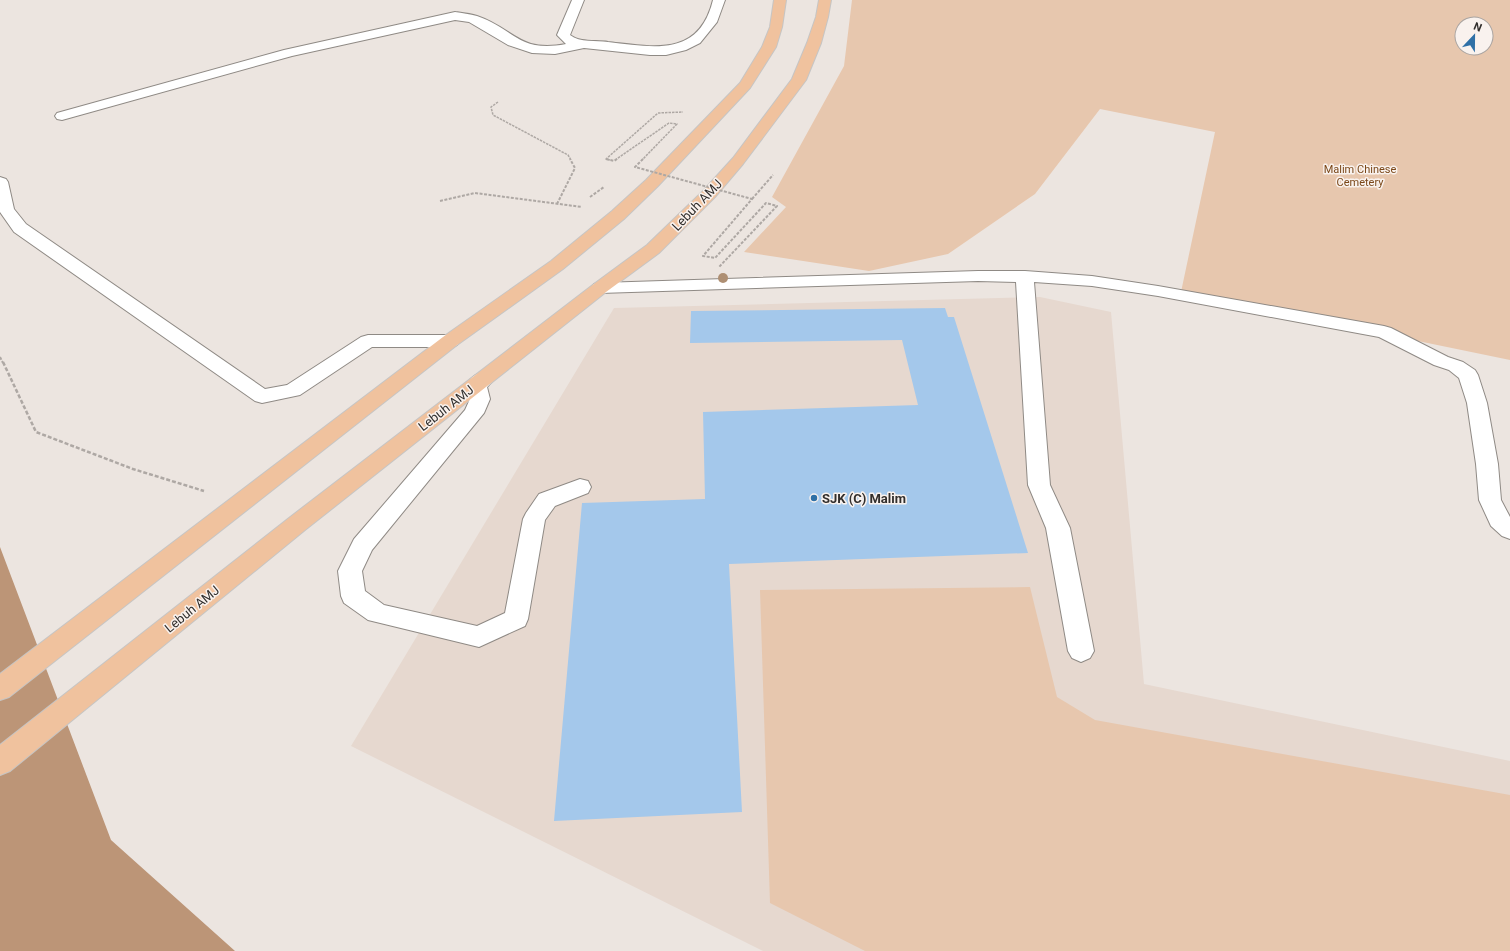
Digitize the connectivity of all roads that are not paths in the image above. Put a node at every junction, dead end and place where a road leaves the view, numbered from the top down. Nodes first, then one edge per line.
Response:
1 (578, 0) edge
2 (719, 0) edge
3 (780, 0) edge
4 (825, 0) edge
5 (583, 44) junction
6 (62, 116) dead end
7 (0, 182) edge
8 (1025, 276) junction
9 (600, 288) junction
10 (450, 341) junction
11 (486, 377) junction
12 (580, 486) dead end
13 (1510, 530) edge
14 (1081, 651) dead end
15 (0, 689) edge
16 (0, 762) edge

1 - 5 street
2 - 5 street
3 - 10 highway
4 - 9 highway, Lebuh AMJ
5 - 6 street
7 - 10 street
8 - 9 street
8 - 13 street
8 - 14 street
9 - 11 highway, Lebuh AMJ
10 - 15 highway
11 - 12 street
11 - 16 highway, Lebuh AMJ

